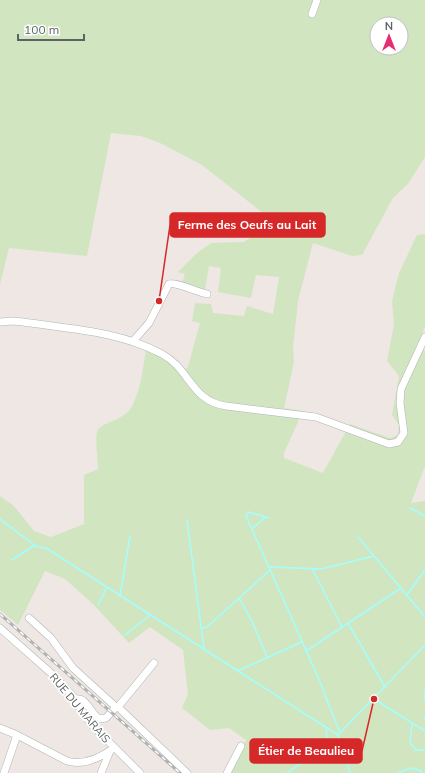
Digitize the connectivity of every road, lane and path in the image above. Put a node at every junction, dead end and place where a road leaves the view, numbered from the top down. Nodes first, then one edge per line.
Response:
1 (317, 0) edge
2 (312, 14) dead end
3 (207, 294) dead end
4 (0, 322) edge
5 (425, 337) edge
6 (134, 340) junction
7 (29, 618) dead end
8 (0, 628) edge
9 (154, 663) dead end
10 (74, 699) junction
11 (117, 707) junction
12 (0, 728) edge
13 (17, 735) junction
14 (241, 746) dead end
15 (112, 749) junction
16 (4, 773) edge
17 (101, 773) edge
18 (140, 773) edge
19 (187, 773) edge
20 (227, 773) edge

1 - 2 street
3 - 6 street
4 - 6 street
5 - 6 street
7 - 11 street
8 - 10 street, RUE DU MARAIS
9 - 11 street
10 - 11 street
10 - 15 street, RUE DU MARAIS
11 - 19 street
12 - 13 street
13 - 15 street
13 - 16 street
14 - 20 street
15 - 17 street
15 - 18 street, RUE DU MARAIS

